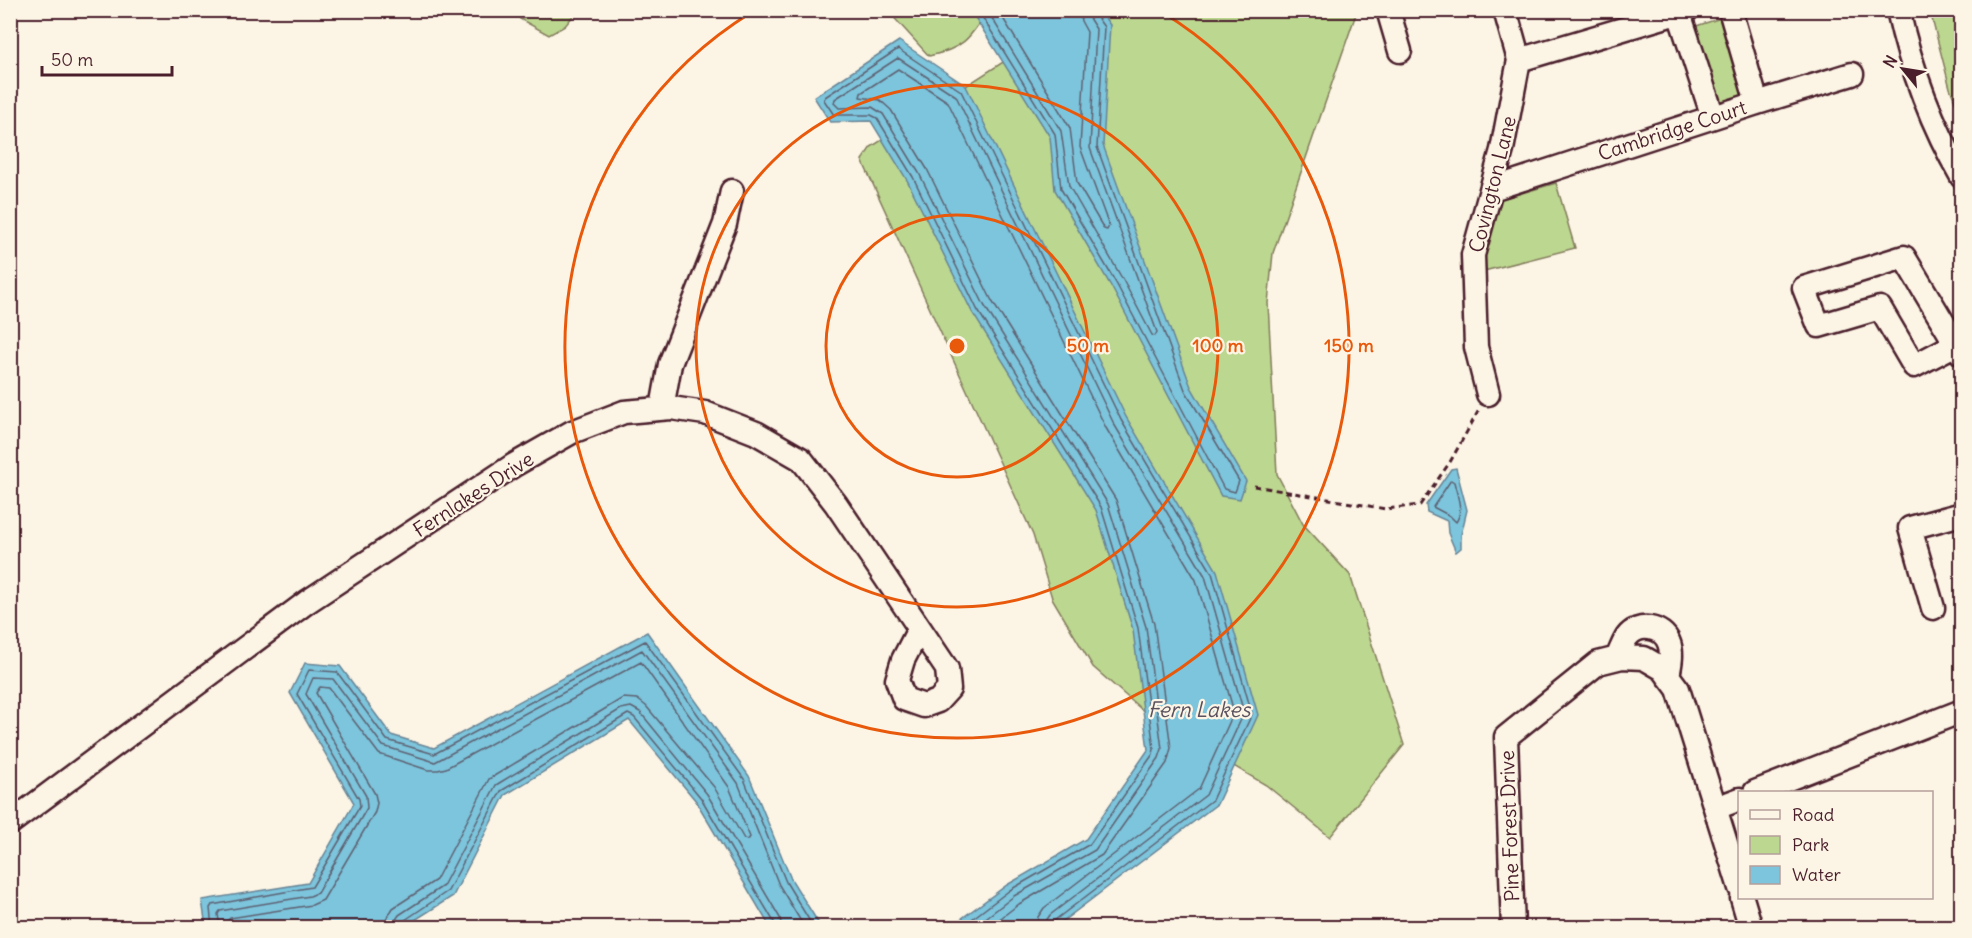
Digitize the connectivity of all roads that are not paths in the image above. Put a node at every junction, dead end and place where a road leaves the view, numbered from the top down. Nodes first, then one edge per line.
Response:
1 (1388, 10) edge
2 (1505, 10) edge
3 (1730, 10) edge
4 (1898, 10) edge
5 (1683, 12) edge
6 (1400, 51) dead end
7 (1519, 60) junction
8 (1852, 74) dead end
9 (1757, 103) junction
10 (1713, 117) junction
11 (1962, 177) edge
12 (1492, 189) junction
13 (732, 191) dead end
14 (1959, 349) edge
15 (1488, 394) road end
16 (662, 408) junction
17 (1962, 514) edge
18 (1934, 608) dead end
19 (919, 629) dead end
20 (1617, 658) junction
21 (1668, 676) junction
22 (1962, 711) edge
23 (1758, 791) edge
24 (1738, 800) edge
25 (1716, 808) junction
26 (10, 823) edge
27 (1738, 881) edge
28 (1743, 899) edge
29 (1513, 927) edge
30 (1751, 927) edge

1 - 6 street
2 - 7 street, Covington Lane
3 - 9 street
4 - 11 street
5 - 7 street
5 - 10 street
7 - 12 street, Covington Lane
8 - 9 street, Cambridge Court
9 - 10 street, Cambridge Court
10 - 12 street, Cambridge Court
12 - 15 street, Covington Lane
13 - 16 street
14 - 14 street
16 - 19 street, Fernlakes Drive
16 - 26 street, Fernlakes Drive
17 - 18 street
20 - 21 street, Pine Forest Drive
20 - 21 street
20 - 29 street, Pine Forest Drive
21 - 25 street, Pine Forest Drive
22 - 23 street
24 - 25 street
25 - 27 street, Pine Forest Drive
28 - 30 street

